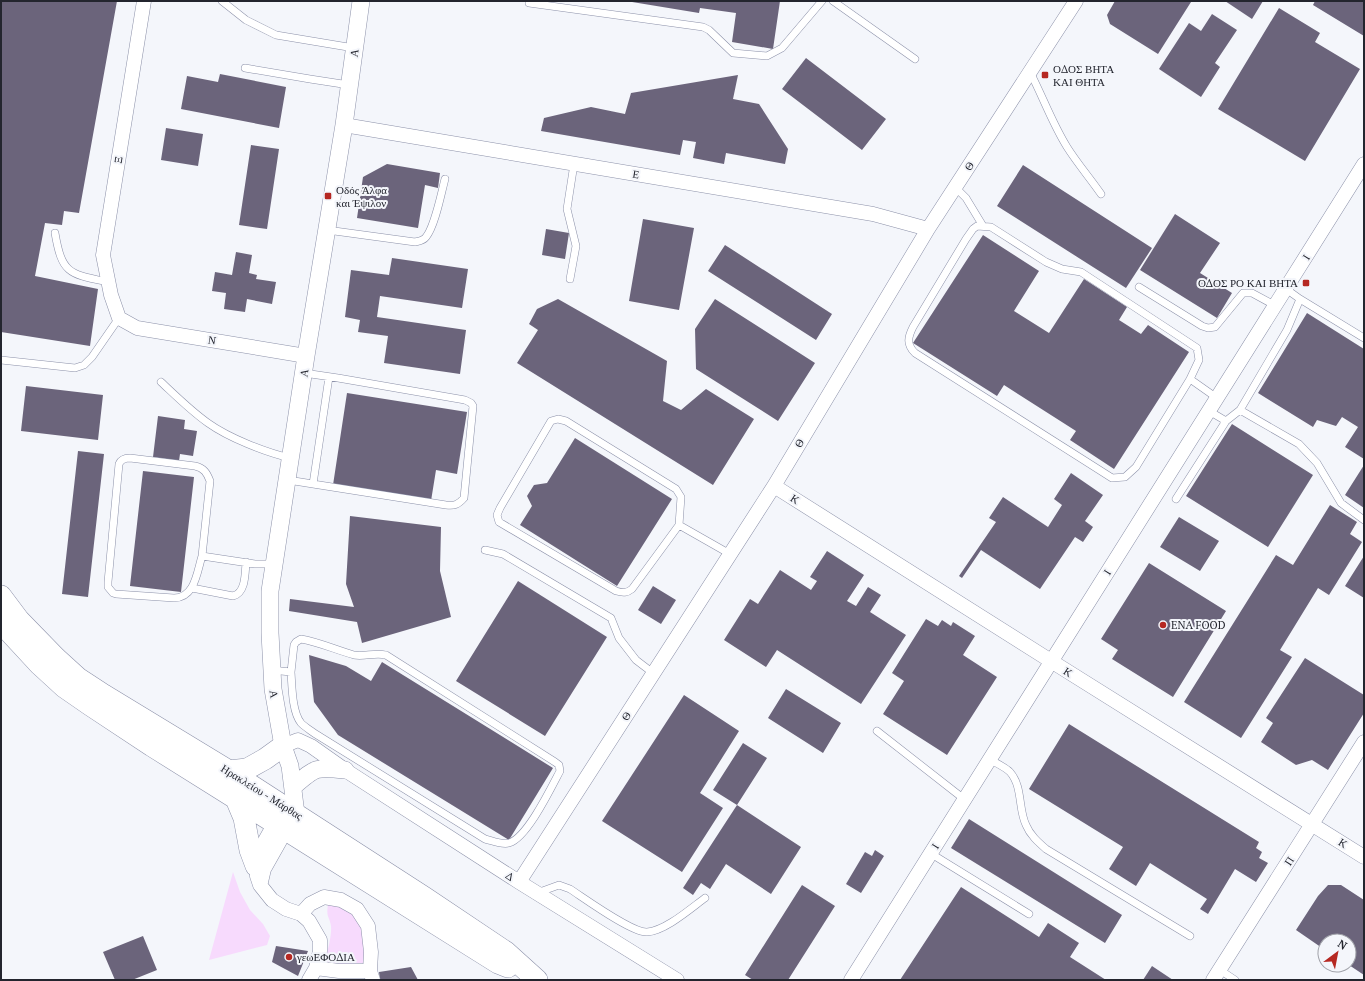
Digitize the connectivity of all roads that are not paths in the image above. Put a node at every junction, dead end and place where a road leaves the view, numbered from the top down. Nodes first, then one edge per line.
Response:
1 (144, 1) edge
2 (222, 1) edge
3 (361, 1) edge
4 (822, 1) edge
5 (833, 1) edge
6 (1076, 1) edge
7 (529, 3) dead end
8 (354, 48) junction
9 (914, 59) dead end
10 (245, 68) dead end
11 (1030, 72) junction
12 (349, 85) junction
13 (344, 125) junction
14 (574, 164) junction
15 (1364, 164) edge
16 (445, 179) dead end
17 (955, 187) junction
18 (1102, 194) dead end
19 (983, 226) junction
20 (928, 229) junction
21 (327, 230) junction
22 (55, 232) dead end
23 (570, 279) dead end
24 (108, 282) junction
25 (1138, 287) dead end
26 (1286, 289) junction
27 (1300, 299) junction
28 (1276, 306) junction
29 (120, 318) junction
30 (1364, 338) edge
31 (306, 356) junction
32 (1, 360) edge
33 (304, 373) junction
34 (329, 377) junction
35 (1190, 379) junction
36 (161, 382) dead end
37 (1217, 398) junction
38 (1240, 410) junction
39 (1209, 412) junction
40 (1226, 422) junction
41 (291, 458) junction
42 (288, 480) junction
43 (313, 484) junction
44 (774, 486) junction
45 (1176, 500) dead end
46 (1364, 520) edge
47 (679, 525) junction
48 (485, 550) dead end
49 (730, 554) junction
50 (202, 556) junction
51 (246, 562) junction
52 (274, 564) junction
53 (192, 588) junction
54 (1, 596) edge
55 (1, 623) edge
56 (1051, 661) junction
57 (271, 670) junction
58 (291, 672) junction
59 (654, 673) junction
60 (877, 731) dead end
61 (283, 746) junction
62 (1362, 750) edge
63 (989, 759) junction
64 (345, 770) junction
65 (229, 771) junction
66 (293, 786) junction
67 (236, 799) junction
68 (964, 799) junction
69 (285, 818) junction
70 (1313, 824) junction
71 (930, 853) junction
72 (1364, 857) edge
73 (258, 875) junction
74 (520, 882) junction
75 (536, 893) junction
76 (705, 898) dead end
77 (301, 914) junction
78 (1029, 914) dead end
79 (1190, 936) dead end
80 (312, 974) edge
81 (1217, 975) edge
82 (371, 976) edge
83 (536, 979) edge
84 (677, 980) edge
85 (851, 980) edge
86 (1235, 980) edge

1 - 24 street, Ξ
2 - 8 lane
3 - 8 street, Α
4 - 7 lane
5 - 9 lane
6 - 11 street, Θ
8 - 12 street, Α
10 - 12 lane
11 - 17 street, Θ
11 - 18 lane
12 - 13 street, Α
13 - 14 street, Ε
13 - 21 street, Α
14 - 20 street, Ε
14 - 23 lane
15 - 26 street, Ι
16 - 21 lane
17 - 19 lane
17 - 20 street, Θ
19 - 35 lane
19 - 35 lane
20 - 44 street, Θ
21 - 31 street, Α
22 - 24 lane
24 - 29 street, Ξ
25 - 28 lane
26 - 27 lane
26 - 28 street, Ι
27 - 30 lane
27 - 38 lane
28 - 37 street, Ι
29 - 31 street, Ν
29 - 32 lane
31 - 33 street, Α
33 - 34 lane
33 - 41 street, Α
34 - 43 lane
34 - 43 lane
35 - 37 lane
36 - 41 lane
37 - 39 street, Ι
38 - 40 lane
38 - 46 lane
39 - 40 lane
39 - 56 street, Ι
40 - 45 lane
41 - 42 street, Α
42 - 43 lane
42 - 52 street, Α
44 - 49 street, Θ
44 - 56 street, Κ
47 - 47 lane
47 - 49 lane
48 - 59 lane
49 - 59 street, Θ
50 - 51 lane
50 - 53 lane
50 - 53 lane
51 - 52 lane
51 - 53 lane
52 - 57 street, Α
54 - 65 main road, Ηρακλείου - Μάρθας
55 - 67 main road, Ηρακλείου - Μάρθας
56 - 63 street, Ι
56 - 70 street, Κ
57 - 58 lane
57 - 61 street, Α
58 - 58 lane
59 - 74 street, Θ
60 - 68 lane
61 - 64 street, Δ
61 - 65 main road
61 - 66 street, Α
61 - 69 street, Α
62 - 70 street, Π
63 - 68 street, Ι
63 - 79 lane
64 - 66 street
64 - 74 street, Δ
65 - 69 main road, Ηρακλείου - Μάρθας
66 - 69 street, Α
67 - 69 main road, Ηρακλείου - Μάρθας
67 - 73 main road
68 - 71 street, Ι
69 - 73 street
69 - 73 street
69 - 83 main road, Ηρακλείου - Μάρθας
70 - 72 street, Κ
70 - 81 street, Π
71 - 78 lane
71 - 85 street, Ι
73 - 77 street
74 - 75 street, Δ
75 - 76 lane
75 - 84 street, Δ
77 - 80 street
77 - 82 street
80 - 82 street
81 - 86 lane

